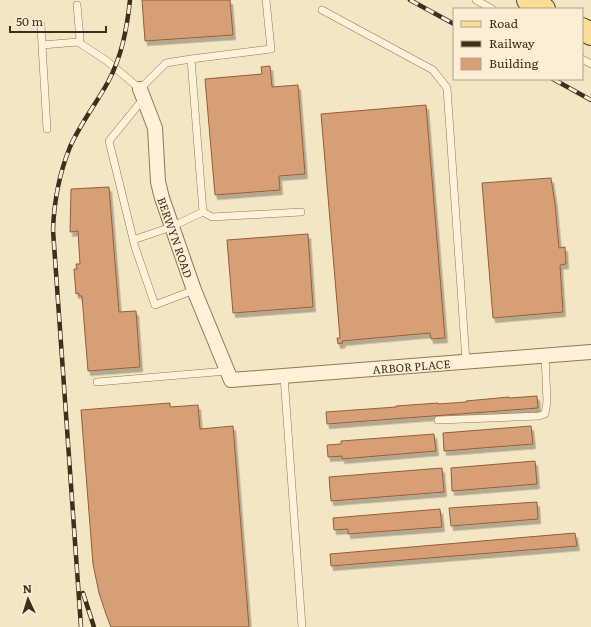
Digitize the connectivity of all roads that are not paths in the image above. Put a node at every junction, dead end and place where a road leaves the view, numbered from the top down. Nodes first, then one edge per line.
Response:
1 (266, 0) edge
2 (476, 0) edge
3 (528, 0) edge
4 (77, 5) dead end
5 (490, 8) edge
6 (542, 8) edge
7 (322, 10) dead end
8 (41, 25) dead end
9 (78, 42) junction
10 (42, 45) junction
11 (190, 60) junction
12 (142, 93) junction
13 (47, 129) dead end
14 (203, 212) junction
15 (301, 212) dead end
16 (171, 227) junction
17 (133, 240) junction
18 (194, 290) junction
19 (591, 352) edge
20 (545, 355) junction
21 (466, 361) junction
22 (229, 375) junction
23 (284, 376) junction
24 (97, 382) dead end
25 (438, 420) dead end
26 (302, 627) edge

1 - 11 lane
2 - 5 lane
3 - 6 main road
4 - 9 lane
7 - 21 lane
8 - 10 lane
9 - 10 lane
9 - 12 lane
10 - 13 lane
11 - 12 lane
11 - 14 lane
12 - 16 street, BERWYN ROAD
12 - 17 lane
14 - 15 lane
14 - 16 lane
16 - 17 lane
16 - 18 street, BERWYN ROAD
17 - 18 lane
18 - 22 street, BERWYN ROAD
19 - 20 street, ARBOR PLACE
20 - 21 street, ARBOR PLACE
20 - 25 lane
21 - 23 street, ARBOR PLACE
22 - 23 street, ARBOR PLACE
22 - 24 lane
23 - 26 lane

